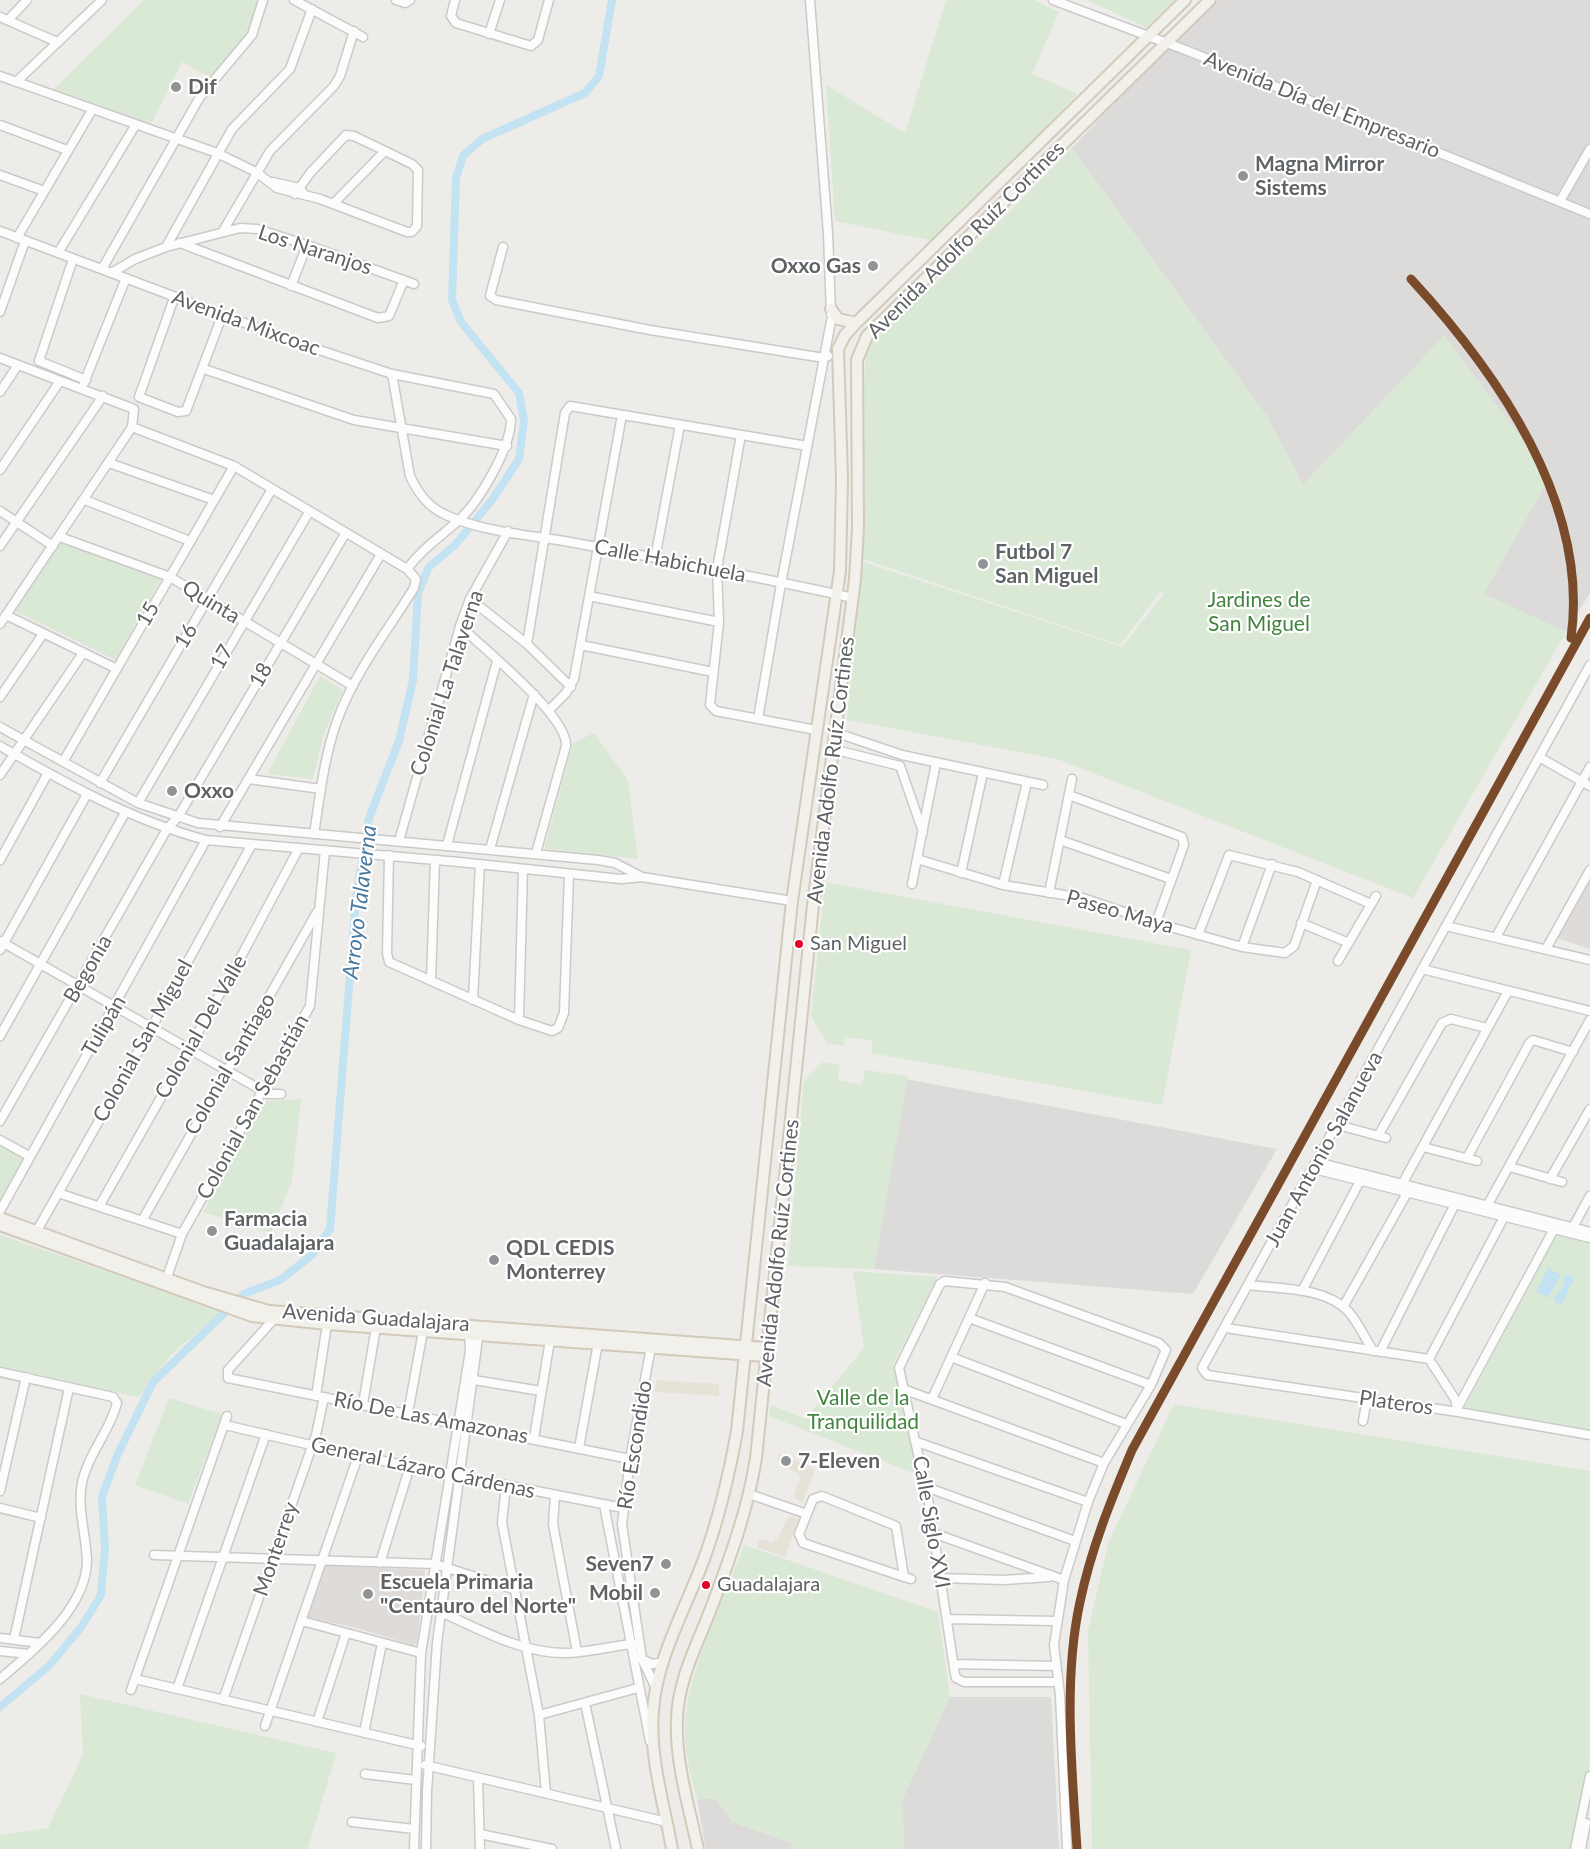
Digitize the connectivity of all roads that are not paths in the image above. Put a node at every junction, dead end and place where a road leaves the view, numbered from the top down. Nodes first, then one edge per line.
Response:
1 (27, 0) edge
2 (102, 0) edge
3 (263, 0) edge
4 (294, 0) edge
5 (396, 0) edge
6 (410, 0) edge
7 (455, 0) edge
8 (500, 0) edge
9 (549, 0) edge
10 (810, 0) edge
11 (1053, 0) edge
12 (1185, 0) edge
13 (1210, 0) edge
14 (312, 9) junction
15 (4, 18) edge
16 (354, 31) junction
17 (489, 34) junction
18 (363, 37) dead end
19 (1146, 37) junction
20 (57, 42) junction
21 (1164, 42) junction
22 (0, 76) edge
23 (16, 82) junction
24 (92, 110) junction
25 (0, 125) edge
26 (135, 126) junction
27 (175, 140) junction
28 (67, 150) junction
29 (1590, 150) edge
30 (385, 152) junction
31 (217, 153) junction
32 (256, 171) junction
33 (0, 175) edge
34 (44, 191) junction
35 (300, 192) junction
36 (1560, 201) junction
37 (333, 204) junction
38 (1590, 214) edge
39 (0, 231) edge
40 (223, 231) junction
41 (21, 239) junction
42 (180, 243) junction
43 (307, 245) junction
44 (503, 246) dead end
45 (166, 247) junction
46 (58, 253) junction
47 (73, 259) junction
48 (102, 268) junction
49 (113, 272) junction
50 (126, 278) junction
51 (404, 280) junction
52 (414, 284) dead end
53 (291, 286) junction
54 (174, 298) junction
55 (831, 309) junction
56 (0, 312) edge
57 (222, 316) junction
58 (831, 321) junction
59 (856, 323) junction
60 (837, 350) junction
61 (0, 358) edge
62 (824, 358) junction
63 (18, 365) junction
64 (204, 369) junction
65 (392, 374) junction
66 (60, 381) junction
67 (84, 384) junction
68 (0, 392) edge
69 (103, 396) junction
70 (622, 415) junction
71 (680, 425) junction
72 (132, 427) junction
73 (401, 430) junction
74 (741, 435) junction
75 (507, 446) junction
76 (807, 446) junction
77 (109, 463) junction
78 (234, 466) junction
79 (0, 470) edge
80 (272, 489) junction
81 (85, 500) junction
82 (214, 500) junction
83 (0, 512) edge
84 (309, 512) junction
85 (462, 520) junction
86 (16, 523) junction
87 (508, 531) junction
88 (345, 534) junction
89 (60, 537) junction
90 (545, 537) junction
91 (190, 541) junction
92 (0, 546) edge
93 (52, 546) junction
94 (598, 547) junction
95 (381, 554) junction
96 (655, 558) junction
97 (407, 569) junction
98 (717, 569) junction
99 (170, 577) junction
100 (781, 584) junction
101 (837, 595) junction
102 (589, 596) junction
103 (853, 598) junction
104 (470, 599) junction
105 (208, 600) junction
106 (6, 615) junction
107 (242, 622) junction
108 (719, 622) junction
109 (0, 624) edge
110 (460, 626) junction
111 (44, 634) junction
112 (280, 642) junction
113 (527, 644) junction
114 (581, 645) junction
115 (83, 653) junction
116 (496, 661) junction
117 (317, 665) junction
118 (1590, 665) edge
119 (117, 669) junction
120 (713, 672) junction
121 (352, 686) junction
122 (571, 687) junction
123 (534, 694) junction
124 (0, 697) edge
125 (549, 710) junction
126 (758, 719) junction
127 (0, 727) edge
128 (816, 730) junction
129 (834, 732) junction
130 (22, 739) junction
131 (0, 746) edge
132 (832, 749) junction
133 (12, 753) junction
134 (902, 755) junction
135 (1539, 756) junction
136 (63, 762) junction
137 (936, 763) junction
138 (900, 766) junction
139 (1590, 767) edge
140 (48, 773) junction
141 (982, 773) junction
142 (0, 775) edge
143 (249, 779) junction
144 (1072, 779) dead end
145 (1027, 782) junction
146 (100, 783) junction
147 (1586, 784) edge
148 (1043, 785) dead end
149 (321, 789) junction
150 (87, 794) junction
151 (1069, 795) junction
152 (138, 803) junction
153 (125, 813) junction
154 (177, 817) junction
155 (220, 826) junction
156 (167, 830) junction
157 (923, 832) junction
158 (314, 834) junction
159 (206, 840) junction
160 (1060, 840) junction
161 (399, 841) junction
162 (252, 844) junction
163 (447, 845) junction
164 (461, 847) junction
165 (299, 848) junction
166 (490, 849) junction
167 (325, 850) junction
168 (536, 853) junction
169 (385, 855) junction
170 (917, 859) junction
171 (0, 860) edge
172 (435, 860) junction
173 (598, 860) junction
174 (459, 862) junction
175 (480, 864) junction
176 (1272, 864) junction
177 (524, 869) junction
178 (1590, 870) edge
179 (962, 873) junction
180 (569, 874) junction
181 (596, 877) junction
182 (642, 877) junction
183 (1171, 879) junction
184 (1317, 880) junction
185 (912, 884) dead end
186 (1003, 885) junction
187 (1049, 893) junction
188 (1376, 896) dead end
189 (792, 901) junction
190 (1371, 904) junction
191 (319, 909) junction
192 (1156, 923) junction
193 (1301, 923) junction
194 (1446, 926) junction
195 (1198, 935) junction
196 (1496, 937) junction
197 (1349, 943) junction
198 (1, 945) edge
199 (1242, 947) junction
200 (1546, 949) junction
201 (1590, 960) edge
202 (1338, 961) dead end
203 (42, 964) junction
204 (1422, 969) junction
205 (431, 981) junction
206 (79, 985) junction
207 (1508, 991) junction
208 (473, 1000) junction
209 (115, 1006) junction
210 (1590, 1011) edge
211 (519, 1020) junction
212 (1590, 1020) edge
213 (152, 1027) junction
214 (1487, 1028) junction
215 (0, 1035) edge
216 (189, 1048) junction
217 (1573, 1052) junction
218 (226, 1071) junction
219 (262, 1090) junction
220 (281, 1094) dead end
221 (1590, 1109) edge
222 (0, 1121) edge
223 (1338, 1125) junction
224 (0, 1140) edge
225 (1423, 1147) junction
226 (29, 1156) junction
227 (1467, 1158) junction
228 (1477, 1161) dead end
229 (1316, 1165) junction
230 (1510, 1167) junction
231 (1550, 1179) junction
232 (1360, 1181) junction
233 (1562, 1182) dead end
234 (1402, 1189) junction
235 (58, 1192) junction
236 (1590, 1196) edge
237 (1456, 1202) junction
238 (100, 1205) junction
239 (1487, 1206) junction
240 (0, 1211) edge
241 (1504, 1217) junction
242 (0, 1218) edge
243 (143, 1219) junction
244 (0, 1225) edge
245 (1573, 1227) junction
246 (1554, 1229) junction
247 (1590, 1232) edge
248 (35, 1234) junction
249 (182, 1234) junction
250 (1590, 1238) edge
251 (166, 1282) junction
252 (986, 1283) junction
253 (1249, 1285) junction
254 (1302, 1291) junction
255 (228, 1305) junction
256 (1343, 1307) junction
257 (969, 1317) junction
258 (274, 1320) junction
259 (327, 1324) junction
260 (376, 1328) junction
261 (1226, 1328) junction
262 (474, 1329) junction
263 (423, 1331) junction
264 (550, 1340) junction
265 (598, 1343) junction
266 (652, 1343) junction
267 (745, 1350) junction
268 (767, 1352) junction
269 (1377, 1352) junction
270 (951, 1357) junction
271 (1429, 1359) junction
272 (1202, 1371) joint
273 (0, 1372) edge
274 (26, 1377) junction
275 (474, 1380) junction
276 (1151, 1385) junction
277 (69, 1388) junction
278 (903, 1389) junction
279 (541, 1391) junction
280 (320, 1396) junction
281 (932, 1399) junction
282 (1367, 1399) junction
283 (363, 1404) junction
284 (1458, 1409) junction
285 (408, 1413) junction
286 (1363, 1420) dead end
287 (462, 1423) junction
288 (1126, 1424) junction
289 (266, 1434) junction
290 (1590, 1435) edge
291 (534, 1438) junction
292 (917, 1442) junction
293 (312, 1445) junction
294 (579, 1448) junction
295 (358, 1456) junction
296 (630, 1459) junction
297 (1104, 1463) junction
298 (410, 1466) junction
299 (450, 1475) junction
300 (460, 1477) junction
301 (506, 1485) junction
302 (926, 1487) junction
303 (0, 1491) edge
304 (749, 1494) junction
305 (555, 1495) junction
306 (1088, 1502) junction
307 (604, 1505) junction
308 (0, 1508) edge
309 (622, 1508) junction
310 (807, 1514) junction
311 (41, 1518) junction
312 (933, 1533) junction
313 (1075, 1541) junction
314 (154, 1555) dead end
315 (179, 1556) junction
316 (223, 1558) junction
317 (273, 1559) junction
318 (322, 1561) junction
319 (380, 1563) junction
320 (435, 1564) junction
321 (448, 1568) junction
322 (630, 1570) junction
323 (616, 1574) junction
324 (1049, 1576) junction
325 (941, 1578) junction
326 (1064, 1580) junction
327 (513, 1589) junction
328 (441, 1612) junction
329 (948, 1619) junction
330 (302, 1621) junction
331 (1056, 1621) junction
332 (346, 1633) junction
333 (0, 1638) edge
334 (14, 1640) junction
335 (40, 1643) junction
336 (382, 1643) junction
337 (629, 1644) junction
338 (639, 1644) junction
339 (524, 1647) junction
340 (0, 1651) edge
341 (577, 1652) junction
342 (421, 1653) junction
343 (29, 1654) junction
344 (642, 1659) junction
345 (663, 1662) junction
346 (954, 1664) junction
347 (1055, 1666) junction
348 (0, 1678) edge
349 (135, 1679) junction
350 (1058, 1682) junction
351 (638, 1688) junction
352 (656, 1688) junction
353 (177, 1689) junction
354 (131, 1690) dead end
355 (223, 1700) junction
356 (585, 1703) junction
357 (269, 1711) junction
358 (538, 1715) junction
359 (317, 1722) junction
360 (265, 1726) dead end
361 (364, 1733) junction
362 (417, 1745) junction
363 (429, 1748) junction
364 (654, 1752) junction
365 (416, 1762) junction
366 (428, 1766) junction
367 (365, 1774) dead end
368 (1590, 1776) edge
369 (478, 1778) junction
370 (416, 1780) junction
371 (546, 1793) junction
372 (1590, 1803) edge
373 (608, 1808) junction
374 (352, 1822) dead end
375 (667, 1822) junction
376 (414, 1828) junction
377 (480, 1834) junction
378 (414, 1849) edge
379 (426, 1849) edge
380 (480, 1849) edge
381 (552, 1849) edge
382 (616, 1849) edge
383 (672, 1849) edge
384 (698, 1849) edge
385 (1067, 1849) edge
386 (1575, 1849) edge
387 (1581, 1849) edge

1 - 15 street
2 - 20 street
3 - 27 street
4 - 14 street
5 - 6 street
7 - 17 street
8 - 17 street
9 - 17 street
10 - 55 street
11 - 19 street, Avenida Día del Empresario
12 - 19 main road, Avenida Adolfo Ruíz Cortines
13 - 21 main road, Avenida Adolfo Ruíz Cortines
14 - 16 street
14 - 31 street
15 - 20 street
16 - 18 street
16 - 32 street
19 - 21 street, Avenida Día del Empresario
19 - 59 main road, Avenida Adolfo Ruíz Cortines
20 - 23 street
21 - 36 street, Avenida Día del Empresario
21 - 103 main road, Avenida Adolfo Ruíz Cortines
22 - 23 street
23 - 24 street
24 - 26 street
24 - 28 street
25 - 28 street
26 - 27 street
26 - 46 street
27 - 31 street
27 - 48 street
28 - 34 street
29 - 36 street
30 - 35 street
30 - 37 street
30 - 37 street
31 - 32 street
31 - 45 street
32 - 35 street
32 - 40 street
33 - 34 street
34 - 41 street
35 - 37 street
36 - 38 street, Avenida Día del Empresario
39 - 41 street, Avenida Mixcoac
40 - 42 street, Los Naranjos
40 - 43 street, Los Naranjos
41 - 46 street, Avenida Mixcoac
41 - 56 street
42 - 45 street, Los Naranjos
42 - 53 street
43 - 51 street, Los Naranjos
43 - 53 street
44 - 62 street
45 - 49 street, Los Naranjos
46 - 47 street, Avenida Mixcoac
47 - 48 street, Avenida Mixcoac
47 - 67 street
48 - 49 street, Avenida Mixcoac
49 - 50 street, Avenida Mixcoac
50 - 54 street, Avenida Mixcoac
50 - 67 street
51 - 52 street, Los Naranjos
51 - 53 street
54 - 57 street, Avenida Mixcoac
54 - 64 street
55 - 58 street
55 - 59 main road
57 - 64 street
57 - 65 street, Avenida Mixcoac
58 - 60 street
58 - 60 street
58 - 62 street
59 - 60 main road, Avenida Adolfo Ruíz Cortines
60 - 62 street
60 - 101 main road, Avenida Adolfo Ruíz Cortines
61 - 63 street
62 - 76 street
63 - 66 street
63 - 68 street
64 - 73 street
65 - 73 street, Calle Habichuela
65 - 75 street, Avenida Mixcoac
66 - 67 street
66 - 79 street
67 - 69 street
69 - 72 street
69 - 86 street
70 - 71 street
70 - 90 street
70 - 94 street
71 - 74 street
71 - 96 street
72 - 77 street
72 - 78 street
73 - 75 street
73 - 85 street, Calle Habichuela
74 - 76 street
74 - 98 street
75 - 85 street
76 - 100 street
77 - 81 street
77 - 82 street
78 - 80 street
78 - 82 street, 15
80 - 84 street
80 - 105 street, 16
81 - 89 street
81 - 91 street
82 - 91 street, 15
83 - 86 street
84 - 88 street
84 - 107 street, 17
85 - 87 street, Calle Habichuela
85 - 97 street
86 - 92 street
86 - 93 street
87 - 90 street, Calle Habichuela
87 - 104 street, Colonial La Talaverna
88 - 95 street
88 - 112 street, 18
89 - 93 street
89 - 99 street, Quinta
90 - 94 street, Calle Habichuela
90 - 113 street
91 - 99 street, 15
93 - 106 street
94 - 96 street, Calle Habichuela
94 - 102 street
95 - 97 street
95 - 117 street
96 - 98 street, Calle Habichuela
97 - 121 street
98 - 100 street, Calle Habichuela
98 - 108 street
99 - 105 street, Quinta
99 - 119 street, 15
100 - 101 street, Calle Habichuela
100 - 126 street
101 - 103 street, Calle Habichuela
101 - 128 main road, Avenida Adolfo Ruíz Cortines
102 - 108 street
102 - 114 street
103 - 129 main road, Avenida Adolfo Ruíz Cortines
104 - 110 street, Colonial La Talaverna
104 - 113 street
105 - 107 street, Quinta
105 - 146 street, 16
106 - 109 street
106 - 111 street
107 - 112 street, Quinta
107 - 152 street, 17
108 - 120 street
110 - 116 street
110 - 161 street, Colonial La Talaverna
111 - 115 street
111 - 124 street
112 - 117 street, Quinta
112 - 154 street, 18
113 - 122 street
114 - 120 street
114 - 122 street
115 - 119 street
115 - 130 street
116 - 123 street
116 - 163 street
117 - 121 street, Quinta
117 - 143 street
118 - 135 street, Juan Antonio Salanueva
119 - 136 street, 15
120 - 126 street
121 - 149 street
122 - 125 street
123 - 125 street
123 - 166 street
125 - 168 street
126 - 128 street
127 - 130 street
128 - 189 main road, Avenida Adolfo Ruíz Cortines
129 - 132 main road, Avenida Adolfo Ruíz Cortines
129 - 134 street
130 - 133 street
130 - 136 street
131 - 133 street
132 - 138 street
132 - 268 main road, Avenida Adolfo Ruíz Cortines
133 - 140 street
133 - 142 street
134 - 137 street
134 - 138 street
135 - 147 street
135 - 194 street, Juan Antonio Salanueva
136 - 146 street
137 - 141 street
137 - 157 street
138 - 157 street
139 - 147 street
140 - 150 street
140 - 171 street
141 - 145 street
141 - 179 street
143 - 149 street
143 - 155 street
144 - 151 street
145 - 148 street
145 - 186 street
146 - 152 street
147 - 196 street
149 - 158 street
150 - 153 street
150 - 198 street
151 - 160 street
151 - 183 street
152 - 154 street
153 - 156 street
153 - 203 street
154 - 155 street
154 - 156 street, Begonia
155 - 158 street
156 - 159 street
156 - 206 street, Begonia
157 - 170 street
158 - 161 street
159 - 162 street
159 - 209 street, Tulipán
160 - 183 street
160 - 187 street
161 - 163 street
162 - 165 street
162 - 213 street, Colonial San Miguel
163 - 164 street
164 - 166 street
164 - 174 street
165 - 167 street
165 - 216 street, Colonial Del Valle
166 - 168 street
167 - 169 street
167 - 191 street, Colonial San Sebastián
168 - 173 street
169 - 172 street
169 - 205 street
170 - 179 street, Paseo Maya
170 - 185 street
172 - 174 street
172 - 205 street
173 - 181 street
173 - 182 street
174 - 175 street
175 - 177 street
175 - 208 street
176 - 184 street
176 - 195 street
176 - 199 street
177 - 180 street
177 - 211 street
178 - 200 street
179 - 186 street, Paseo Maya
180 - 181 street
180 - 211 street
181 - 182 street
182 - 189 street
183 - 192 street
184 - 190 street
184 - 193 street
186 - 187 street, Paseo Maya
187 - 192 street, Paseo Maya
188 - 190 street
189 - 267 main road, Avenida Adolfo Ruíz Cortines
190 - 197 street
191 - 218 street, Colonial Santiago
191 - 219 street, Colonial San Sebastián
192 - 195 street, Paseo Maya
193 - 197 street
193 - 199 street, Paseo Maya
194 - 196 street
194 - 204 street, Juan Antonio Salanueva
195 - 199 street, Paseo Maya
196 - 200 street
197 - 202 street
198 - 203 street
200 - 201 street
203 - 206 street
203 - 215 street
204 - 207 street
204 - 223 street, Juan Antonio Salanueva
205 - 208 street
206 - 209 street
206 - 222 street, Begonia
207 - 210 street
207 - 214 street
208 - 211 street
209 - 213 street
209 - 226 street, Tulipán
212 - 217 street
213 - 216 street
213 - 235 street, Colonial San Miguel
214 - 223 street
214 - 225 street
216 - 218 street
216 - 238 street, Colonial Del Valle
217 - 227 street
217 - 230 street
218 - 219 street
218 - 243 street, Colonial Santiago
219 - 220 street
219 - 249 street, Colonial San Sebastián
221 - 231 street
223 - 229 street, Juan Antonio Salanueva
224 - 226 street
225 - 227 street
225 - 234 street
226 - 240 street, Tulipán
227 - 228 street
229 - 232 street
229 - 234 street
229 - 253 street, Juan Antonio Salanueva
230 - 231 street
230 - 239 street
231 - 233 street
232 - 234 street
232 - 254 street
234 - 237 street
234 - 256 street
235 - 238 street
235 - 248 street, Colonial San Miguel
236 - 245 street
237 - 239 street
237 - 241 street
237 - 269 street
238 - 243 street
239 - 245 street
241 - 246 street
241 - 271 street
242 - 248 main road, Avenida Guadalajara
243 - 249 street
244 - 248 main road, Avenida Guadalajara
245 - 247 street
246 - 250 street
246 - 284 street
248 - 251 main road, Avenida Guadalajara
249 - 251 street, Colonial San Sebastián
251 - 255 main road, Avenida Guadalajara
252 - 257 street
252 - 276 street
252 - 278 street, Calle Siglo XVI
253 - 254 street
253 - 261 street, Juan Antonio Salanueva
254 - 256 street
255 - 258 main road, Avenida Guadalajara
255 - 262 main road, Avenida Guadalajara
256 - 269 street
257 - 270 street
257 - 276 street
258 - 259 main road, Avenida Guadalajara
258 - 280 street, Río De Las Amazonas
259 - 260 main road, Avenida Guadalajara
259 - 280 street, Monterrey
260 - 263 main road, Avenida Guadalajara
260 - 283 street
261 - 269 street
261 - 272 street, Juan Antonio Salanueva
262 - 263 main road, Avenida Guadalajara
262 - 264 main road, Avenida Guadalajara
262 - 266 main road, Avenida Guadalajara
262 - 275 street
262 - 287 street
263 - 285 street
264 - 265 main road, Avenida Guadalajara
264 - 279 street
265 - 266 main road, Avenida Guadalajara
265 - 294 street
266 - 267 main road, Avenida Guadalajara
266 - 296 street, Río Escondido
267 - 268 main road, Avenida Guadalajara
267 - 345 main road, Avenida Adolfo Ruíz Cortines
268 - 304 main road, Avenida Adolfo Ruíz Cortines
269 - 271 street
270 - 281 street
270 - 288 street
271 - 284 street
272 - 282 street, Plateros
273 - 274 street
274 - 277 street
274 - 303 street
275 - 279 street
275 - 287 street
276 - 288 street
277 - 311 street
277 - 335 street
278 - 281 street
278 - 292 street, Calle Siglo XVI
279 - 291 street
280 - 283 street, Río De Las Amazonas
280 - 293 street, Monterrey
281 - 297 street
282 - 284 street, Plateros
282 - 286 street
283 - 285 street, Río De Las Amazonas
284 - 290 street, Plateros
285 - 287 street, Río De Las Amazonas
287 - 291 street, Río De Las Amazonas
287 - 299 street
287 - 300 street
288 - 297 street
289 - 293 street, General Lázaro Cárdenas
289 - 315 street, General Lázaro Cárdenas
289 - 316 street
291 - 294 street, Río De Las Amazonas
292 - 302 street, Calle Siglo XVI
292 - 306 street
293 - 295 street, General Lázaro Cárdenas
293 - 317 street, Monterrey
294 - 296 street, Río De Las Amazonas
295 - 298 street, General Lázaro Cárdenas
295 - 318 street
296 - 309 street, Río Escondido
297 - 306 street
298 - 299 street, General Lázaro Cárdenas
298 - 319 street
299 - 300 street, General Lázaro Cárdenas
299 - 320 street
300 - 301 street, General Lázaro Cárdenas
300 - 321 street
301 - 305 street, General Lázaro Cárdenas
301 - 327 street
302 - 312 street, Calle Siglo XVI
302 - 313 street
304 - 310 street
304 - 384 main road, Avenida Adolfo Ruíz Cortines
305 - 307 street, General Lázaro Cárdenas
305 - 341 street
306 - 313 street
307 - 309 street, General Lázaro Cárdenas
307 - 323 street
308 - 311 street
309 - 322 street, Río Escondido
310 - 310 street
311 - 334 street
312 - 324 street
312 - 325 street, Calle Siglo XVI
313 - 326 street
314 - 315 street
315 - 316 street
315 - 349 street
316 - 317 street
316 - 353 street
317 - 318 street
317 - 355 street, Monterrey
318 - 319 street
318 - 330 street
319 - 320 street
320 - 321 street
320 - 342 street
321 - 327 street
321 - 328 street
322 - 323 street
322 - 338 street, Río Escondido
323 - 337 street
324 - 325 street
324 - 326 street
325 - 329 street, Calle Siglo XVI
326 - 331 street
327 - 339 street
328 - 339 street
328 - 363 street
329 - 331 street
329 - 346 street, Calle Siglo XVI
330 - 332 street
330 - 357 street
331 - 347 street
332 - 336 street
332 - 359 street
333 - 334 street
334 - 335 street
335 - 343 street
336 - 342 street
336 - 361 street
337 - 338 street
337 - 341 street
337 - 351 street
338 - 344 street, Río Escondido
339 - 341 street
339 - 358 street
340 - 343 street
342 - 362 street
343 - 348 street
344 - 345 street
344 - 352 street, Río Escondido
345 - 352 main road, Avenida Adolfo Ruíz Cortines
346 - 347 street
346 - 350 street, Calle Siglo XVI
347 - 350 street
349 - 353 street
349 - 354 street
350 - 385 street
351 - 356 street
351 - 364 street
352 - 364 main road, Avenida Adolfo Ruíz Cortines
353 - 355 street
355 - 357 street
356 - 358 street
356 - 373 street
357 - 359 street
357 - 360 street
358 - 371 street
359 - 361 street
361 - 362 street
362 - 363 street
362 - 365 street
363 - 366 street
364 - 375 main road, Avenida Adolfo Ruíz Cortines
365 - 366 street
365 - 370 street
366 - 369 street
366 - 379 street
367 - 370 street
368 - 386 street
369 - 371 street
369 - 377 street
370 - 376 street
371 - 373 street
372 - 387 street
373 - 375 street
373 - 382 street
374 - 376 street
375 - 383 main road, Avenida Adolfo Ruíz Cortines
376 - 378 street
377 - 380 street
377 - 381 street

